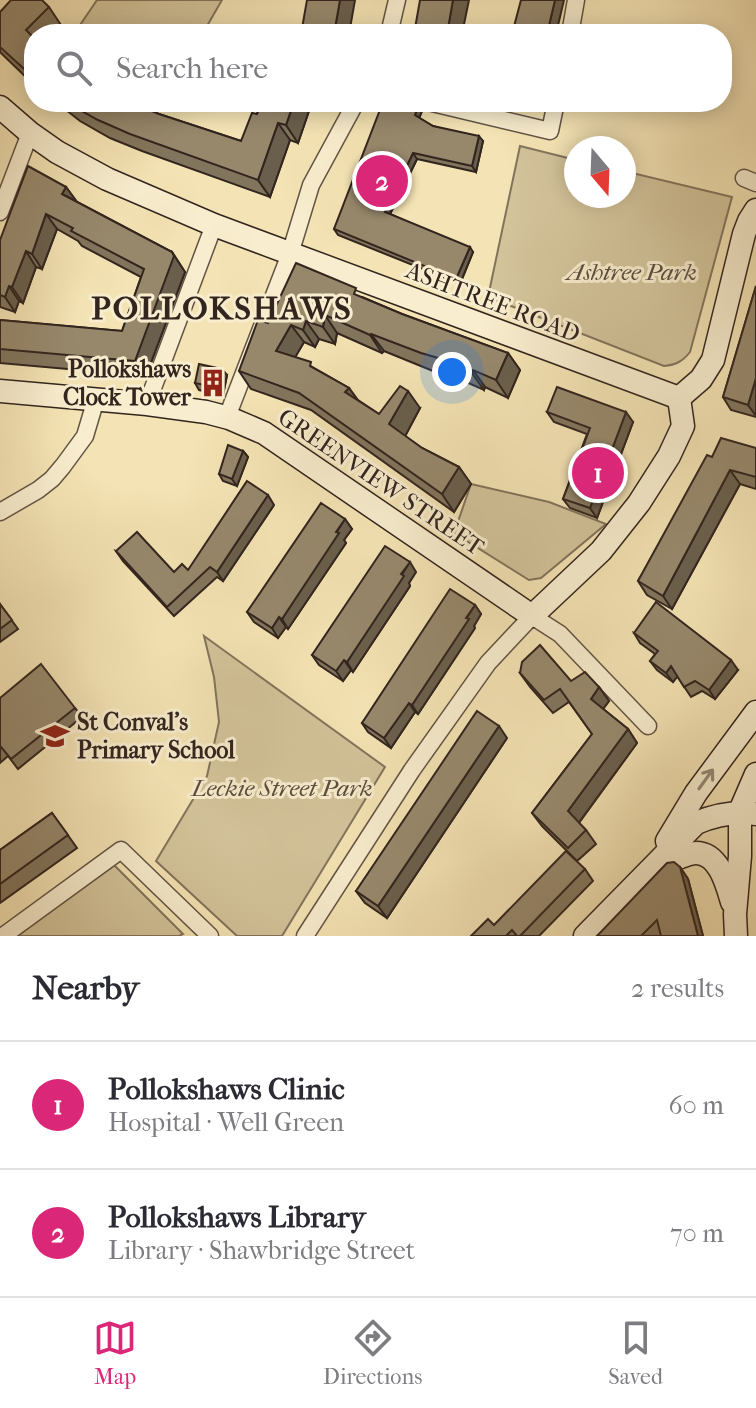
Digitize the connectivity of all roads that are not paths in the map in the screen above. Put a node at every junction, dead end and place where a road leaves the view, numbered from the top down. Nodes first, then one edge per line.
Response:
1 (397, 0) edge
2 (576, 0) edge
3 (391, 24) edge
4 (572, 24) edge
5 (0, 107) edge
6 (351, 112) edge
7 (470, 112) edge
8 (554, 112) edge
9 (30, 133) junction
10 (756, 210) edge
11 (0, 212) edge
12 (214, 225) junction
13 (290, 254) junction
14 (0, 391) edge
15 (679, 398) junction
16 (96, 399) junction
17 (147, 404) junction
18 (227, 417) junction
19 (0, 512) edge
20 (532, 616) junction
21 (756, 712) edge
22 (648, 726) dead end
23 (756, 774) edge
24 (748, 812) edge
25 (650, 869) junction
26 (736, 925) edge
27 (3, 936) edge
28 (210, 936) edge
29 (305, 936) edge
30 (585, 936) edge

1 - 3 street
2 - 4 street
5 - 9 street, ASHTREE ROAD
6 - 13 street
7 - 8 street
9 - 11 street
9 - 12 street, ASHTREE ROAD
10 - 15 street
12 - 13 street, ASHTREE ROAD
12 - 17 street
13 - 15 street, ASHTREE ROAD
13 - 18 street
14 - 16 street, GREENVIEW STREET
15 - 20 street
16 - 17 street, GREENVIEW STREET
16 - 19 street
17 - 18 street, GREENVIEW STREET
18 - 20 street, GREENVIEW STREET
20 - 22 street
20 - 29 street
25 -> 21 street
23 - 24 street
24 - 25 street
24 - 26 street
25 - 26 street
25 - 30 street
27 - 28 street

